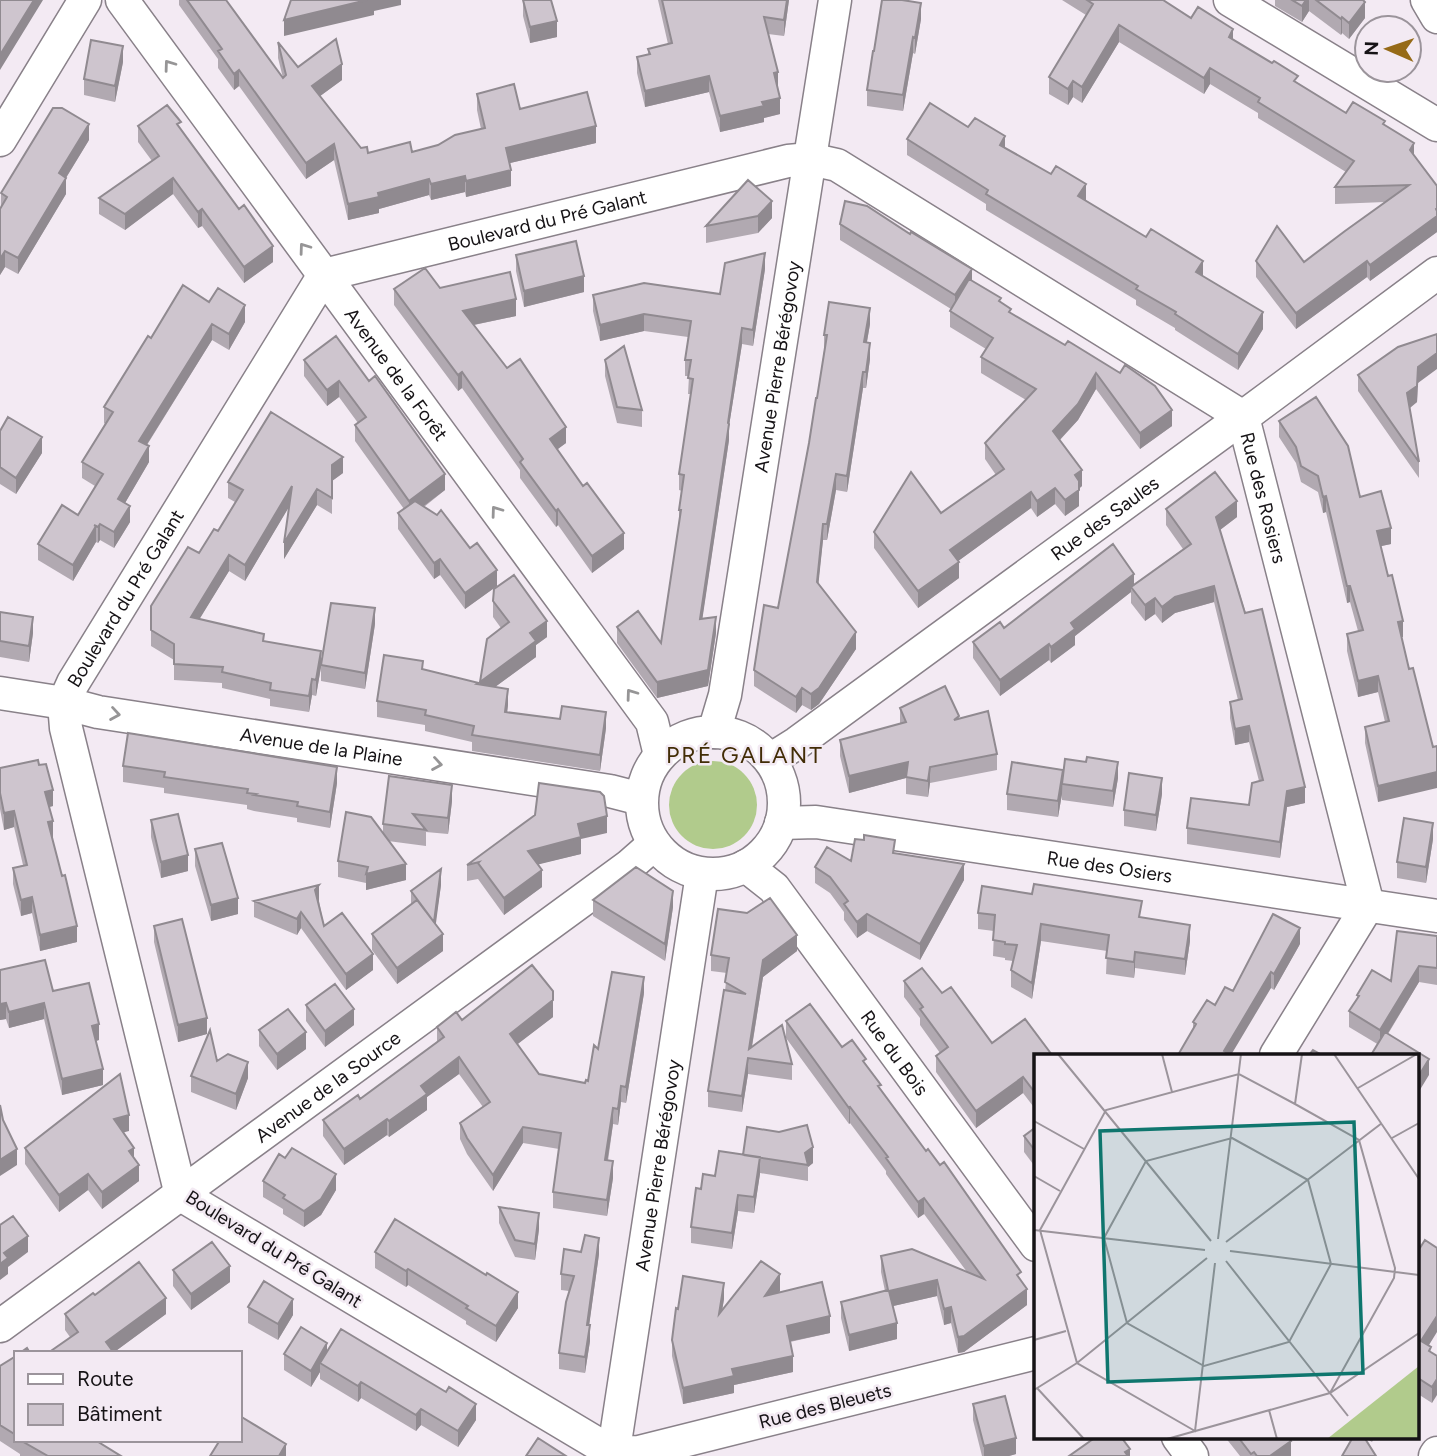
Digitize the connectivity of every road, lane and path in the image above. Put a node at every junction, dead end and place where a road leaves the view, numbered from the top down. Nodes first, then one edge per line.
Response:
1 (85, 0) edge
2 (122, 0) edge
3 (835, 0) edge
4 (1230, 0) edge
5 (1426, 0) edge
6 (1437, 17) edge
7 (1437, 125) edge
8 (0, 140) edge
9 (810, 159) junction
10 (1437, 273) edge
11 (324, 275) junction
12 (1244, 417) junction
13 (0, 693) edge
14 (64, 703) junction
15 (714, 732) junction
16 (660, 755) junction
17 (770, 760) junction
18 (641, 799) junction
19 (781, 823) junction
20 (654, 844) junction
21 (747, 866) junction
22 (702, 874) junction
23 (1368, 905) junction
24 (1437, 916) edge
25 (1277, 1054) edge
26 (181, 1195) junction
27 (1034, 1242) edge
28 (0, 1326) edge
29 (1034, 1353) edge
30 (1179, 1438) edge
31 (613, 1454) edge
32 (1192, 1456) edge

1 - 8 street
11 -> 2 street, Avenue de la Forêt
3 - 9 street, Avenue Pierre Bérégovoy
4 - 7 street
5 - 6 street
9 - 11 street, Boulevard du Pré Galant
9 - 12 street, Rue des Rosiers
9 - 15 street, Avenue Pierre Bérégovoy
10 - 12 street, Rue des Saules
11 - 14 street, Boulevard du Pré Galant
16 -> 11 street, Avenue de la Forêt
12 - 17 street, Rue des Saules
12 - 23 street, Rue des Rosiers
13 - 14 street, Avenue de la Plaine
14 -> 18 street, Avenue de la Plaine
14 - 26 street, Boulevard du Pré Galant
15 - 16 street
15 - 17 street
16 - 18 street
17 - 19 street
18 - 20 street
19 - 21 street
19 - 23 street, Rue des Osiers
20 - 22 street
20 - 26 street, Avenue de la Source
21 - 22 street
21 - 27 street, Rue du Bois
22 - 31 street, Avenue Pierre Bérégovoy
23 - 24 street, Rue des Osiers
23 - 25 street
26 - 28 street, Avenue de la Source
26 - 31 street, Boulevard du Pré Galant
29 - 31 street, Rue des Bleuets
30 - 32 street

